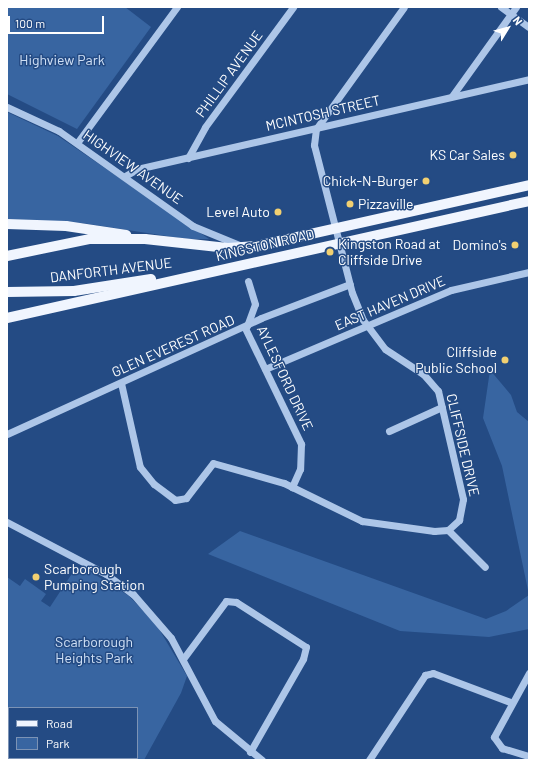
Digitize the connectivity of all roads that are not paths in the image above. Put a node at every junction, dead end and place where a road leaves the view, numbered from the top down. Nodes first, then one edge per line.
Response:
1 (177, 7) edge
2 (293, 7) edge
3 (404, 7) edge
4 (502, 7) edge
5 (516, 7) edge
6 (511, 14) junction
7 (529, 27) edge
8 (529, 79) edge
9 (452, 96) junction
10 (7, 107) edge
11 (316, 129) junction
12 (77, 143) junction
13 (188, 158) junction
14 (125, 176) junction
15 (529, 185) edge
16 (529, 201) edge
17 (7, 224) edge
18 (336, 230) junction
19 (145, 239) junction
20 (341, 243) junction
21 (245, 246) junction
22 (7, 256) edge
23 (529, 272) edge
24 (195, 274) junction
25 (248, 281) dead end
26 (350, 284) junction
27 (7, 292) edge
28 (7, 318) edge
29 (367, 327) junction
30 (245, 328) junction
31 (265, 369) junction
32 (120, 383) junction
33 (442, 407) junction
34 (389, 431) dead end
35 (7, 434) edge
36 (292, 487) junction
37 (7, 522) edge
38 (448, 530) junction
39 (485, 567) dead end
40 (184, 659) junction
41 (529, 673) edge
42 (510, 702) junction
43 (250, 752) junction
44 (529, 756) edge
45 (262, 760) edge
46 (369, 760) edge

1 - 12 street
2 - 13 street, PHILLIP AVENUE
3 - 11 street
4 - 6 street
5 - 6 street
6 - 7 street
6 - 9 street
8 - 9 street, MCINTOSH STREET
9 - 11 street, MCINTOSH STREET
10 - 12 street, HIGHVIEW AVENUE
11 - 13 street, MCINTOSH STREET
11 - 18 street, CLIFFSIDE DRIVE
12 - 14 street, HIGHVIEW AVENUE
13 - 14 street, MCINTOSH STREET
14 - 21 street, HIGHVIEW AVENUE
15 - 18 main road, KINGSTON ROAD
16 - 20 main road, KINGSTON ROAD
17 - 19 main road, DANFORTH AVENUE
18 - 20 street, CLIFFSIDE DRIVE
18 - 21 main road, KINGSTON ROAD
19 - 21 main road, KINGSTON ROAD
19 - 22 main road, KINGSTON ROAD
20 - 24 main road, KINGSTON ROAD
20 - 26 street, CLIFFSIDE DRIVE
23 - 29 street, EAST HAVEN DRIVE
24 - 27 main road, DANFORTH AVENUE
24 - 28 main road, KINGSTON ROAD
25 - 30 street, AYLESFORD DRIVE
26 - 29 street, CLIFFSIDE DRIVE
26 - 30 street, GLEN EVEREST ROAD
29 - 31 street, EAST HAVEN DRIVE
29 - 33 street, CLIFFSIDE DRIVE
30 - 31 street, AYLESFORD DRIVE
30 - 32 street, GLEN EVEREST ROAD
31 - 36 street, AYLESFORD DRIVE
32 - 35 street, GLEN EVEREST ROAD
32 - 36 street
33 - 34 street
33 - 38 street, CLIFFSIDE DRIVE
36 - 38 street
37 - 40 street
38 - 39 street
40 - 43 street
40 - 43 street
41 - 42 street
42 - 44 street
42 - 46 street
43 - 45 street

